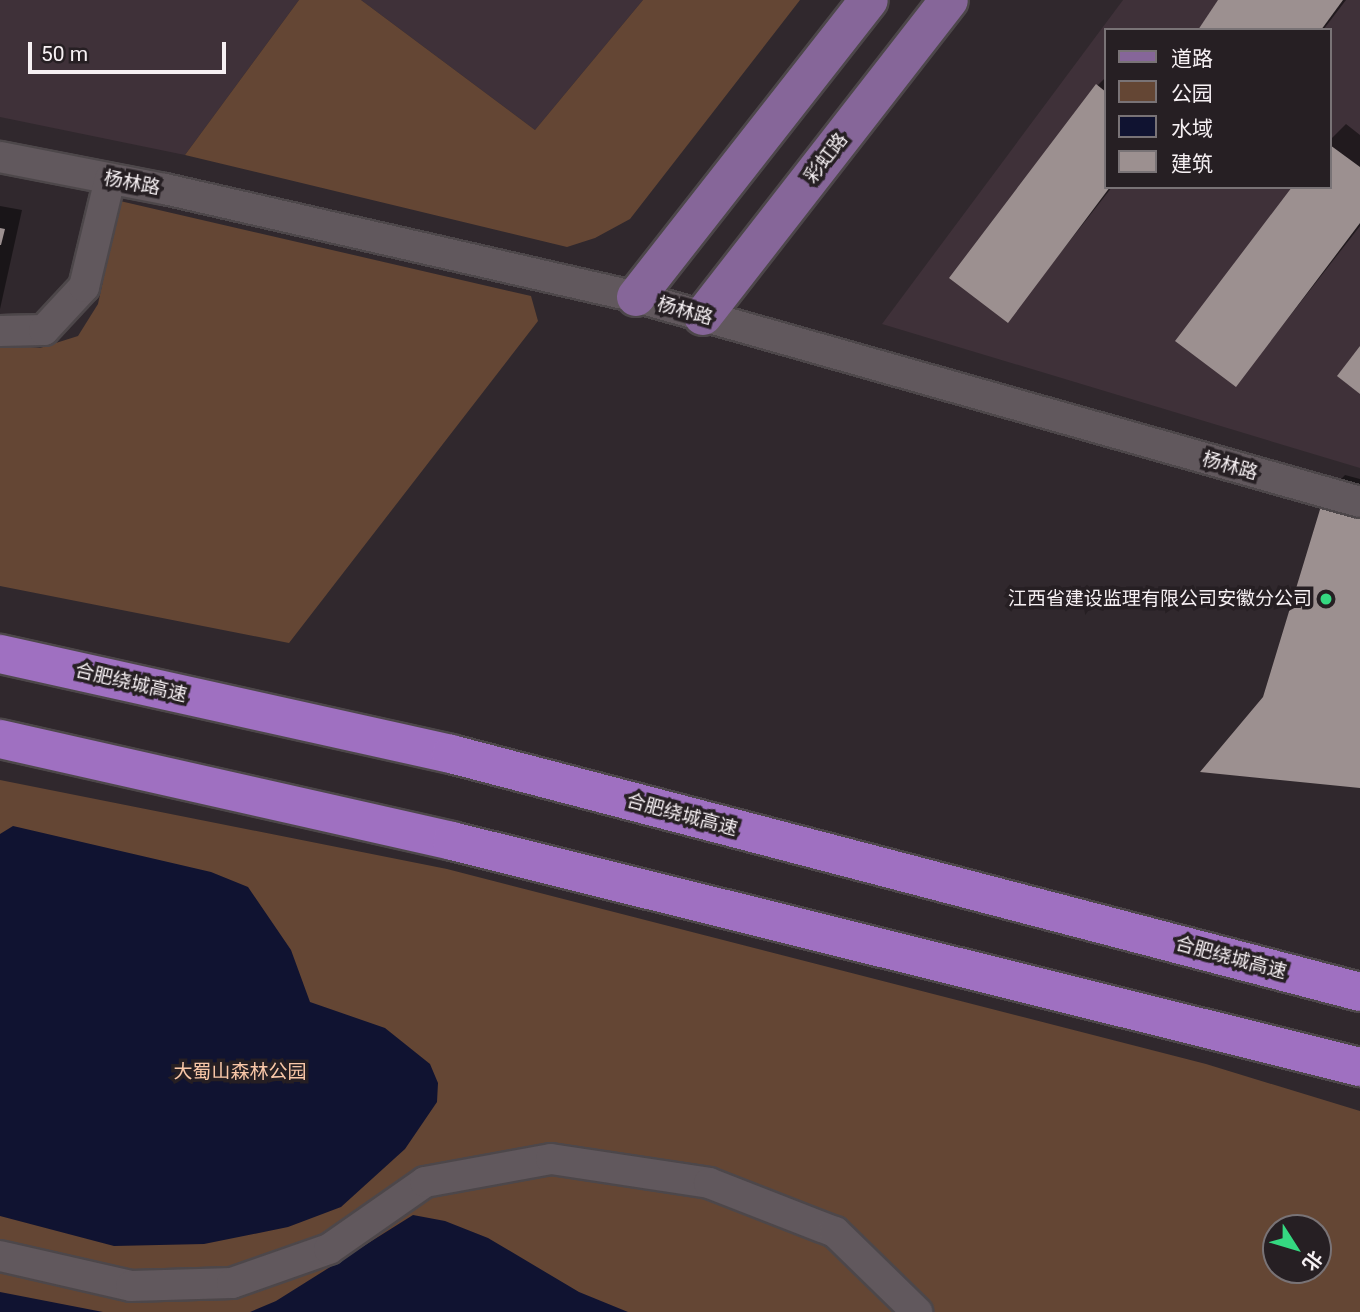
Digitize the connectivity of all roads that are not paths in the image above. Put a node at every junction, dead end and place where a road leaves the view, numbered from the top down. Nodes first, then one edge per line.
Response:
1 (869, 0) edge
2 (949, 0) edge
3 (0, 156) edge
4 (110, 178) junction
5 (636, 297) junction
6 (703, 316) junction
7 (0, 331) edge
8 (1360, 502) edge
9 (0, 654) edge
10 (0, 739) edge
11 (1360, 992) edge
12 (1360, 1067) edge
13 (0, 1256) edge
14 (917, 1312) edge

1 - 5 main road
2 - 6 main road, 彩虹路
3 - 4 street, 杨林路
4 - 5 street, 杨林路
4 - 7 street
5 - 6 street, 杨林路
6 - 8 street, 杨林路
9 - 11 highway, 合肥绕城高速
10 - 12 highway
13 - 14 street

